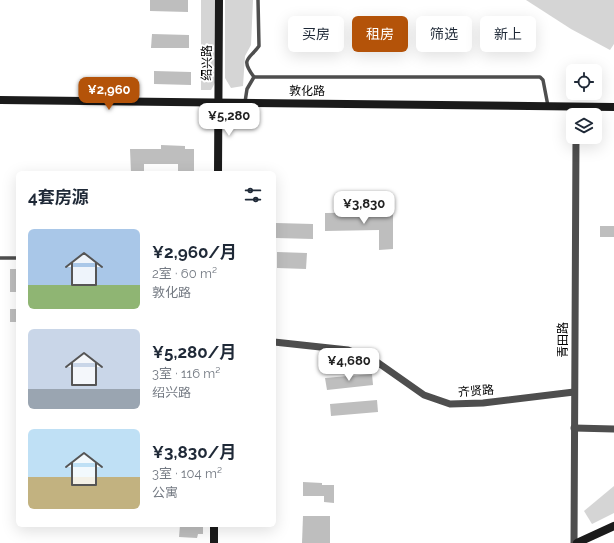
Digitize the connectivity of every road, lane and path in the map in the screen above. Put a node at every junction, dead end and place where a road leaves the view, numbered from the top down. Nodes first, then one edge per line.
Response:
1 (219, 0) edge
2 (258, 0) edge
3 (254, 76) junction
4 (0, 100) edge
5 (219, 101) junction
6 (245, 102) junction
7 (548, 106) junction
8 (614, 107) edge
9 (602, 108) edge
10 (566, 109) edge
11 (576, 144) edge
12 (218, 171) edge
13 (0, 258) edge
14 (16, 258) edge
15 (276, 342) edge
16 (574, 392) junction
17 (574, 428) junction
18 (614, 430) edge
19 (614, 526) edge
20 (214, 527) edge
21 (214, 543) edge
22 (576, 543) edge

1 - 5 main road, 绍兴路
2 - 3 lane
3 - 6 lane
3 - 7 lane
4 - 5 main road, 敦化路
5 - 6 main road, 敦化路
5 - 12 main road, 绍兴路
6 - 7 main road, 敦化路
7 - 10 main road, 敦化路
8 - 9 main road, 敦化路
11 - 16 street, 青田路
13 - 14 lane
15 - 16 street, 齐贤路
16 - 17 street, 青田路
17 - 18 street
17 - 22 street, 青田路
19 - 22 main road
20 - 21 main road

